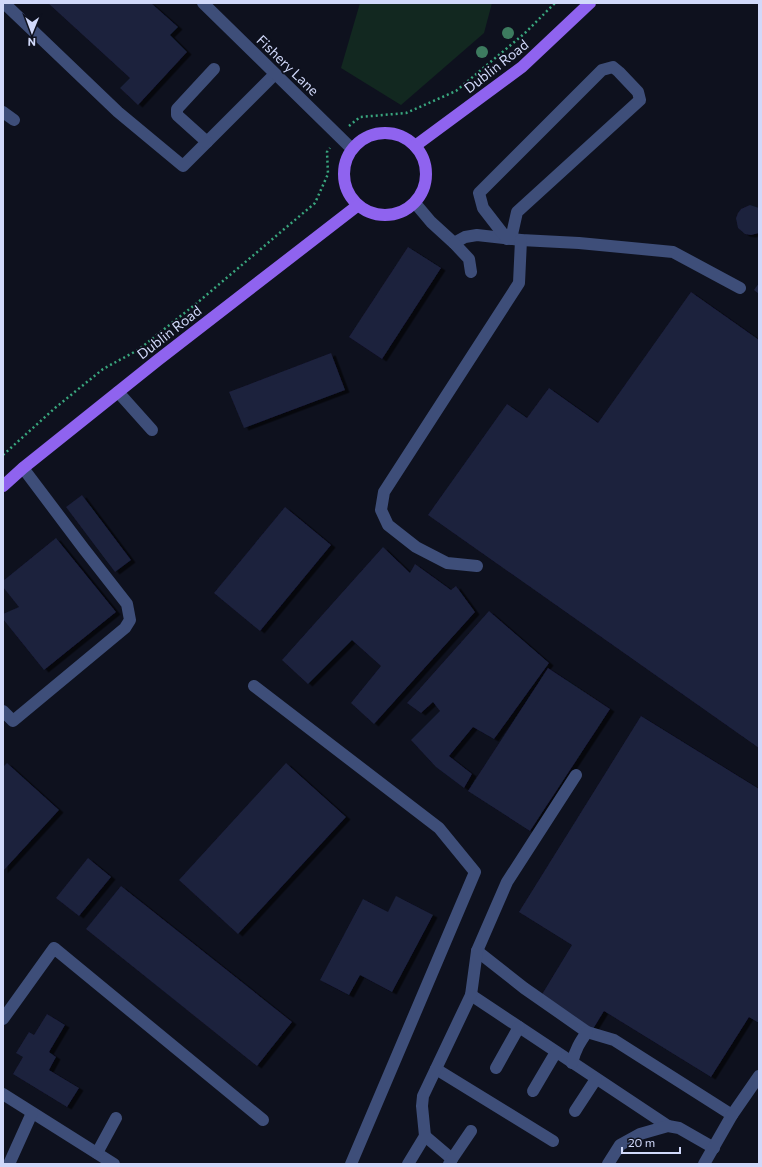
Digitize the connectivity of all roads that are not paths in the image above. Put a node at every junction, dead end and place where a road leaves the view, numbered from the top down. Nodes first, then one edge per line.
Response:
1 (4, 3) edge
2 (203, 3) edge
3 (590, 3) edge
4 (214, 69) dead end
5 (275, 74) junction
6 (3, 112) edge
7 (14, 120) dead end
8 (207, 142) junction
9 (415, 146) junction
10 (352, 149) junction
11 (415, 203) junction
12 (357, 206) junction
13 (513, 240) junction
14 (454, 244) junction
15 (471, 272) dead end
16 (740, 288) dead end
17 (118, 392) junction
18 (152, 430) dead end
19 (23, 468) junction
20 (3, 486) edge
21 (477, 566) dead end
22 (254, 686) dead end
23 (3, 711) edge
24 (576, 775) dead end
25 (477, 951) junction
26 (471, 995) junction
27 (3, 1019) edge
28 (519, 1027) junction
29 (587, 1032) junction
30 (556, 1052) junction
31 (572, 1063) junction
32 (496, 1068) dead end
33 (436, 1069) junction
34 (759, 1076) edge
35 (596, 1079) junction
36 (533, 1091) dead end
37 (3, 1094) edge
38 (575, 1111) dead end
39 (32, 1113) junction
40 (732, 1115) junction
41 (116, 1118) dead end
42 (264, 1120) dead end
43 (668, 1126) junction
44 (471, 1131) dead end
45 (425, 1136) junction
46 (553, 1141) dead end
47 (714, 1148) junction
48 (97, 1153) junction
49 (451, 1161) edge
50 (8, 1164) edge
51 (114, 1164) edge
52 (351, 1164) edge
53 (408, 1164) edge
54 (608, 1164) edge
55 (704, 1164) edge

1 - 8 street
2 - 5 street, Fishery Lane
3 - 9 main road, Dublin Road
4 - 8 street
5 - 8 street
5 - 10 street, Fishery Lane
6 - 7 street
9 - 10 main road
9 - 11 main road
10 - 12 main road
11 - 12 main road
11 - 14 street
12 - 17 main road, Dublin Road
13 - 13 street
13 - 14 street
13 - 16 street
13 - 21 street
14 - 15 street
17 - 18 street
17 - 19 main road, Dublin Road
19 - 20 main road, Dublin Road
19 - 23 street
22 - 52 street
24 - 25 street
25 - 26 street
25 - 29 street
26 - 28 street
26 - 33 street
27 - 42 street
28 - 30 street
28 - 32 street
29 - 31 street
29 - 40 street
30 - 31 street
30 - 36 street
31 - 35 street
33 - 45 street
33 - 46 street
34 - 40 street
35 - 38 street
35 - 43 street
37 - 39 street
39 - 48 street
39 - 50 street
40 - 47 street
41 - 48 street
43 - 47 street
43 - 54 street
44 - 49 street
45 - 49 street
45 - 53 street
47 - 55 street
48 - 51 street

